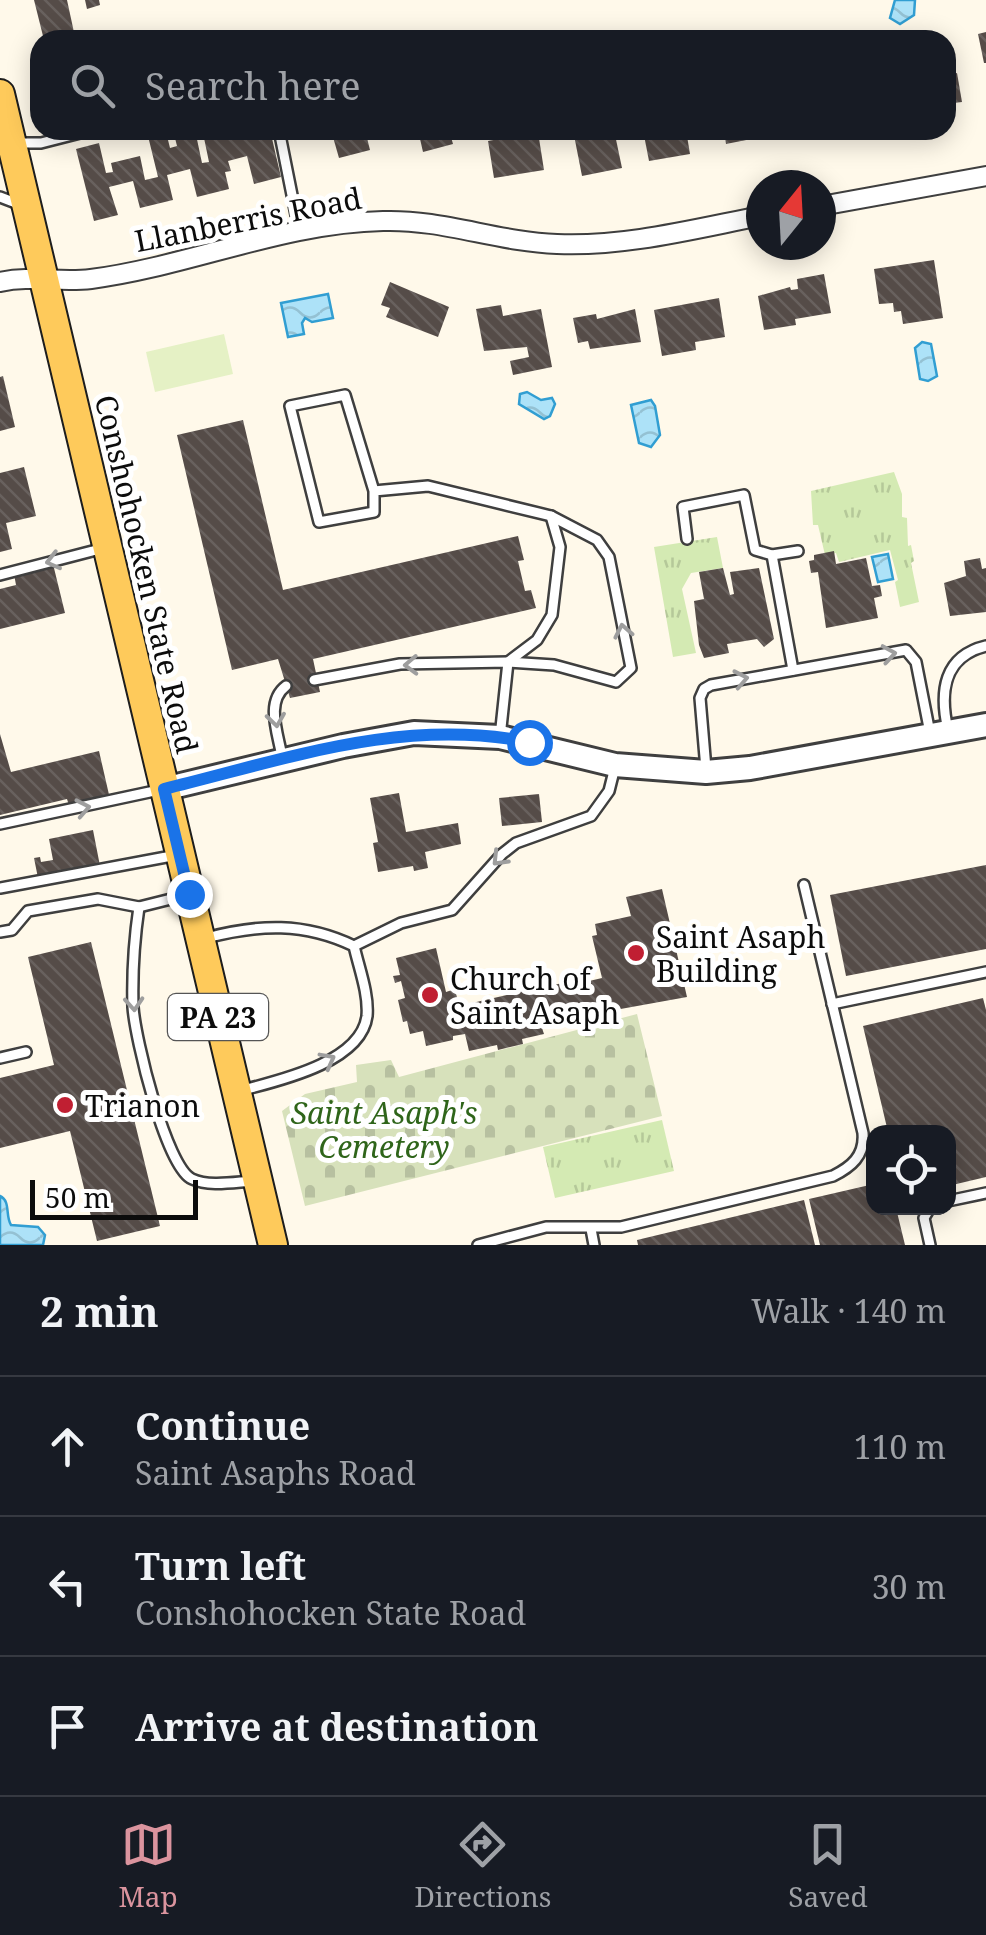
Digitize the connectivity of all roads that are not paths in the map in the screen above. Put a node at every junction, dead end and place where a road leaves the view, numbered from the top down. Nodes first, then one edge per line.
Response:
1 (0, 94) edge
2 (49, 140) edge
3 (281, 140) edge
4 (6, 147) edge
5 (986, 176) edge
6 (0, 196) edge
7 (836, 203) edge
8 (27, 207) junction
9 (746, 219) edge
10 (299, 231) junction
11 (43, 278) junction
12 (0, 282) edge
13 (374, 491) junction
14 (551, 516) junction
15 (687, 538) dead end
16 (107, 547) junction
17 (798, 550) dead end
18 (772, 554) junction
19 (0, 574) edge
20 (986, 646) edge
21 (508, 662) junction
22 (793, 670) junction
23 (314, 680) dead end
24 (286, 686) dead end
25 (986, 725) edge
26 (939, 734) junction
27 (500, 736) junction
28 (283, 760) junction
29 (615, 765) junction
30 (706, 772) junction
31 (164, 789) junction
32 (0, 824) edge
33 (180, 855) junction
34 (804, 885) dead end
35 (0, 888) edge
36 (189, 894) junction
37 (139, 908) junction
38 (0, 932) edge
39 (200, 940) junction
40 (354, 946) junction
41 (986, 972) edge
42 (832, 1004) junction
43 (26, 1052) dead end
44 (0, 1058) edge
45 (236, 1092) junction
46 (258, 1181) junction
47 (986, 1192) edge
48 (956, 1200) edge
49 (926, 1215) edge
50 (591, 1228) junction
51 (273, 1245) edge
52 (478, 1245) edge
53 (594, 1245) edge
54 (930, 1245) edge

1 - 4 main road, Conshohocken State Road / PA 23
2 - 4 lane
3 - 10 lane
4 - 8 main road, Conshohocken State Road / PA 23
5 - 7 street
6 - 8 lane
8 - 11 main road, Conshohocken State Road / PA 23
9 - 10 street, Llanberris Road
10 - 11 street, Llanberris Road
11 - 12 street, Llanberris Road
11 - 16 main road, Conshohocken State Road / PA 23
13 - 13 lane
13 - 14 lane
14 - 21 lane
21 -> 14 lane
15 - 18 lane
16 -> 19 lane
16 - 31 main road, Conshohocken State Road / PA 23
17 - 18 lane
18 - 22 lane
20 - 26 lane
21 -> 23 lane
21 - 27 lane
22 -> 26 lane
30 -> 22 lane
24 -> 28 lane
25 - 26 street
26 - 30 street
27 - 28 street
27 - 29 street
28 - 31 street
29 - 30 street
29 -> 40 lane
32 -> 31 lane
31 - 33 main road, Conshohocken State Road / PA 23
33 - 35 lane
33 - 36 main road, Conshohocken State Road / PA 23
34 - 42 lane
36 - 37 lane
36 - 39 main road, Conshohocken State Road / PA 23
37 - 38 lane
37 -> 46 lane
39 - 40 lane
39 - 45 main road, Conshohocken State Road / PA 23
45 -> 40 lane
41 - 42 lane
42 - 50 lane
43 - 44 lane
45 - 46 main road, Conshohocken State Road / PA 23
46 - 51 main road, Conshohocken State Road / PA 23
47 - 48 lane
49 - 54 lane
50 - 52 lane
50 - 53 lane

